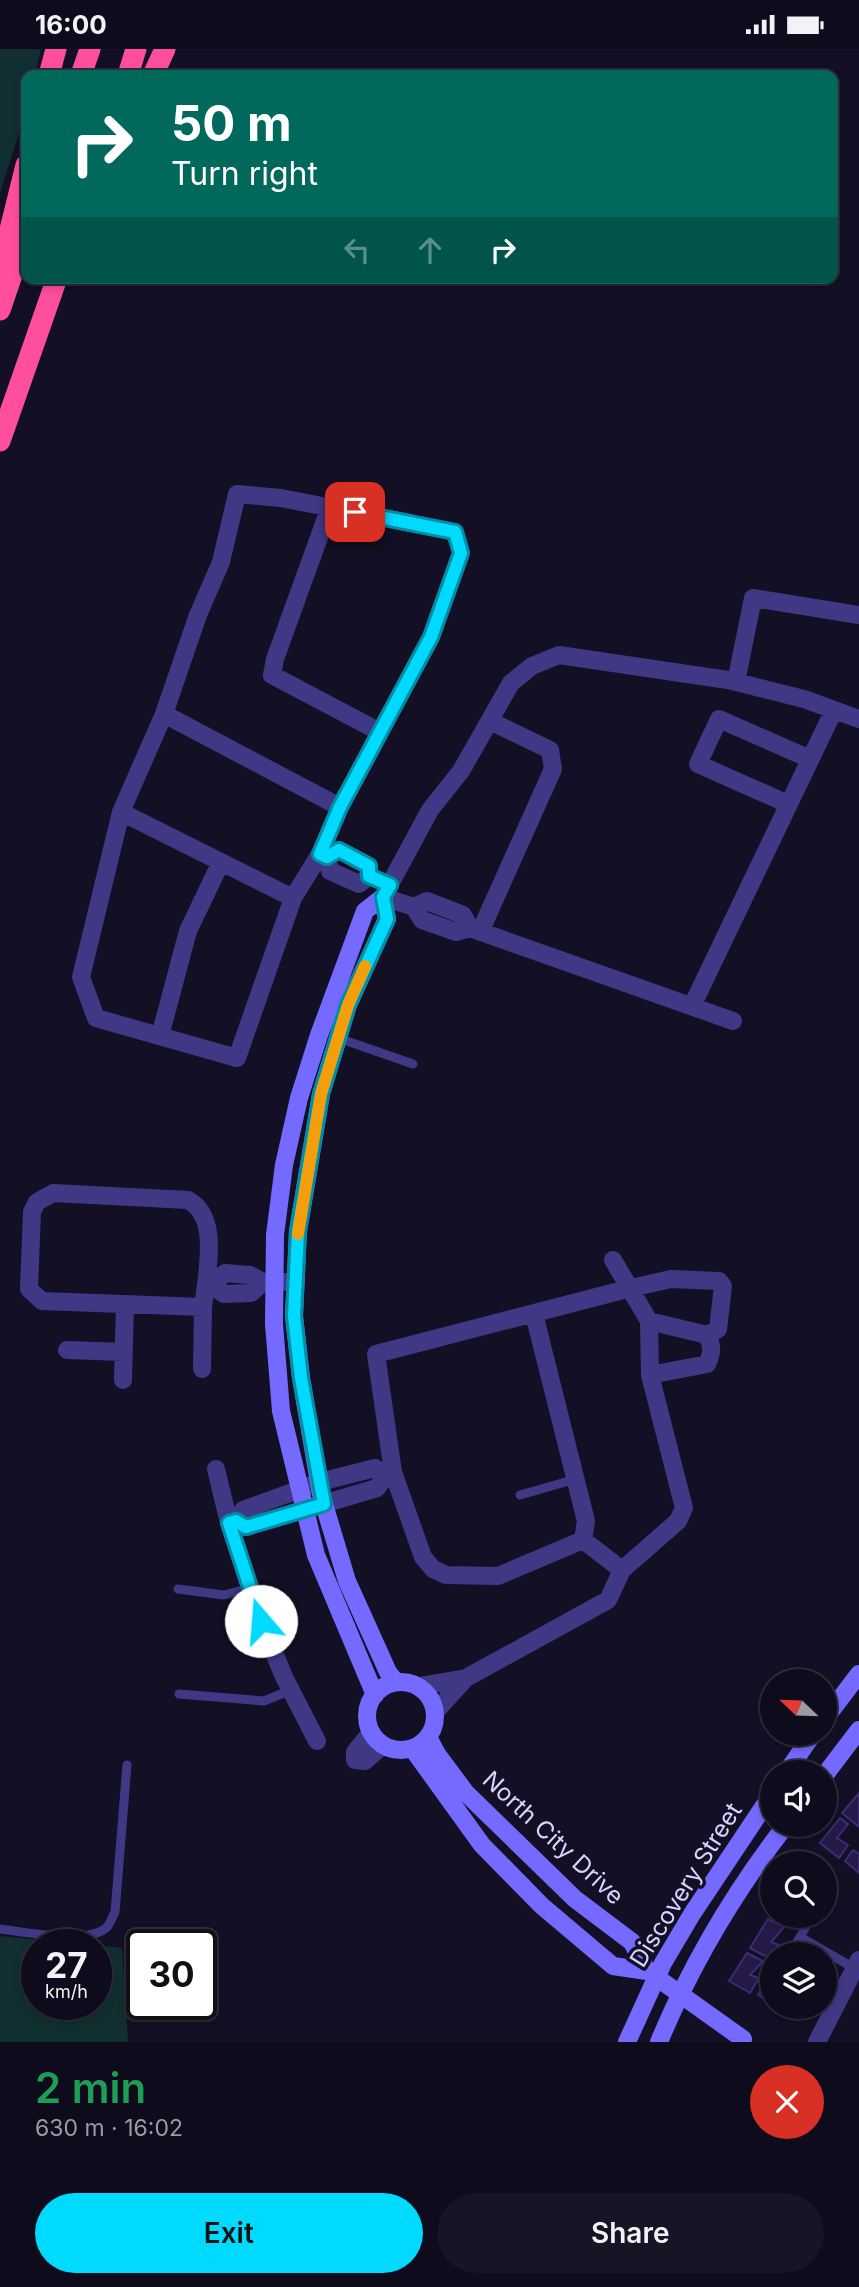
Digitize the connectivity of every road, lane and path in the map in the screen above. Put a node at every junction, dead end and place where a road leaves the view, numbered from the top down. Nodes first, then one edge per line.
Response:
1 (56, 49) edge
2 (90, 49) edge
3 (136, 49) edge
4 (165, 49) edge
5 (50, 70) edge
6 (83, 70) edge
7 (130, 70) edge
8 (155, 70) edge
9 (21, 185) edge
10 (21, 249) edge
11 (0, 270) edge
12 (55, 284) edge
13 (0, 310) edge
14 (0, 441) edge
15 (330, 507) junction
16 (859, 615) edge
17 (736, 682) junction
18 (834, 710) junction
19 (164, 714) junction
20 (859, 719) edge
21 (490, 721) junction
22 (380, 732) junction
23 (810, 759) junction
24 (788, 804) junction
25 (340, 807) junction
26 (121, 812) junction
27 (323, 856) junction
28 (220, 862) junction
29 (386, 891) junction
30 (293, 898) junction
31 (475, 930) junction
32 (692, 1006) junction
33 (733, 1021) dead end
34 (160, 1037) junction
35 (338, 1038) junction
36 (413, 1064) dead end
37 (613, 1260) dead end
38 (268, 1282) junction
39 (296, 1282) junction
40 (209, 1285) junction
41 (631, 1288) junction
42 (125, 1304) junction
43 (204, 1307) junction
44 (534, 1314) junction
45 (649, 1321) junction
46 (707, 1335) junction
47 (67, 1350) dead end
48 (124, 1352) junction
49 (202, 1369) dead end
50 (650, 1375) junction
51 (123, 1380) dead end
52 (216, 1469) dead end
53 (389, 1474) junction
54 (576, 1479) junction
55 (320, 1482) junction
56 (300, 1490) junction
57 (520, 1495) dead end
58 (324, 1504) junction
59 (304, 1510) junction
60 (233, 1522) junction
61 (583, 1540) junction
62 (622, 1570) junction
63 (250, 1588) junction
64 (178, 1589) dead end
65 (859, 1674) edge
66 (466, 1678) junction
67 (396, 1682) junction
68 (420, 1686) junction
69 (291, 1690) junction
70 (178, 1694) dead end
71 (375, 1695) junction
72 (837, 1703) edge
73 (435, 1712) junction
74 (859, 1730) edge
75 (428, 1737) junction
76 (377, 1738) junction
77 (317, 1741) dead end
78 (412, 1748) junction
79 (836, 1760) edge
80 (127, 1765) dead end
81 (349, 1765) dead end
82 (760, 1812) edge
83 (778, 1837) edge
84 (805, 1928) edge
85 (0, 1929) edge
86 (800, 1937) junction
87 (797, 1942) edge
88 (857, 1964) edge
89 (652, 1974) junction
90 (679, 1994) junction
91 (746, 2041) edge
92 (627, 2042) edge
93 (659, 2042) edge
94 (817, 2042) edge

1 - 5 highway
2 - 6 highway
3 - 7 highway
4 - 8 highway
9 - 11 highway
10 - 13 highway
12 - 14 highway
15 - 19 street
15 - 22 street
15 - 22 street
16 - 17 street
17 - 18 street
17 - 21 street
18 - 20 street
18 - 23 street
19 - 25 street
19 - 26 street
21 - 29 street
21 - 31 street
22 - 25 street
23 - 24 street
23 - 24 street
24 - 32 street
25 - 27 street
26 - 28 street
26 - 34 street
27 - 29 street
27 - 30 street
28 - 30 street
28 - 34 street
29 - 31 street
29 - 35 street
29 - 38 street
30 - 34 street
31 - 32 street
32 - 33 street
35 - 36 lane
35 - 39 street
37 - 41 street
38 - 39 street
38 - 40 street
38 - 56 street
39 - 55 street
40 - 42 street
40 - 43 street
41 - 44 street
41 - 45 street
41 - 46 street
42 - 43 street
42 - 48 street
43 - 49 street
44 - 53 street
44 - 54 street
45 - 46 street
45 - 50 street
46 - 50 street
47 - 48 street
48 - 51 street
50 - 62 street
52 - 60 street
53 - 55 street
53 - 58 street
53 - 61 street
54 - 57 lane
54 - 61 street
55 - 56 street
55 - 58 street
56 - 59 street
56 - 60 street
58 - 59 street
58 - 67 street
59 - 60 street
59 - 71 street
60 - 63 street
61 - 62 street
62 - 66 street
63 - 64 lane
63 - 69 street
65 - 72 street
66 - 68 street
66 - 73 street
67 - 68 street
67 - 71 street
68 - 73 street
69 - 70 lane
69 - 77 street
71 - 76 street
73 - 75 street
74 - 79 street
75 - 78 street
75 - 89 street, North City Drive
76 - 78 street
76 - 81 street
78 - 89 street, North City Drive
80 - 85 lane
82 - 89 street, Discovery Street
83 - 90 street, Discovery Street
84 - 86 lane
86 - 87 lane
86 - 88 lane
88 - 94 street
89 - 90 street
89 - 92 street, Discovery Street
90 - 91 street
90 - 93 street, Discovery Street

